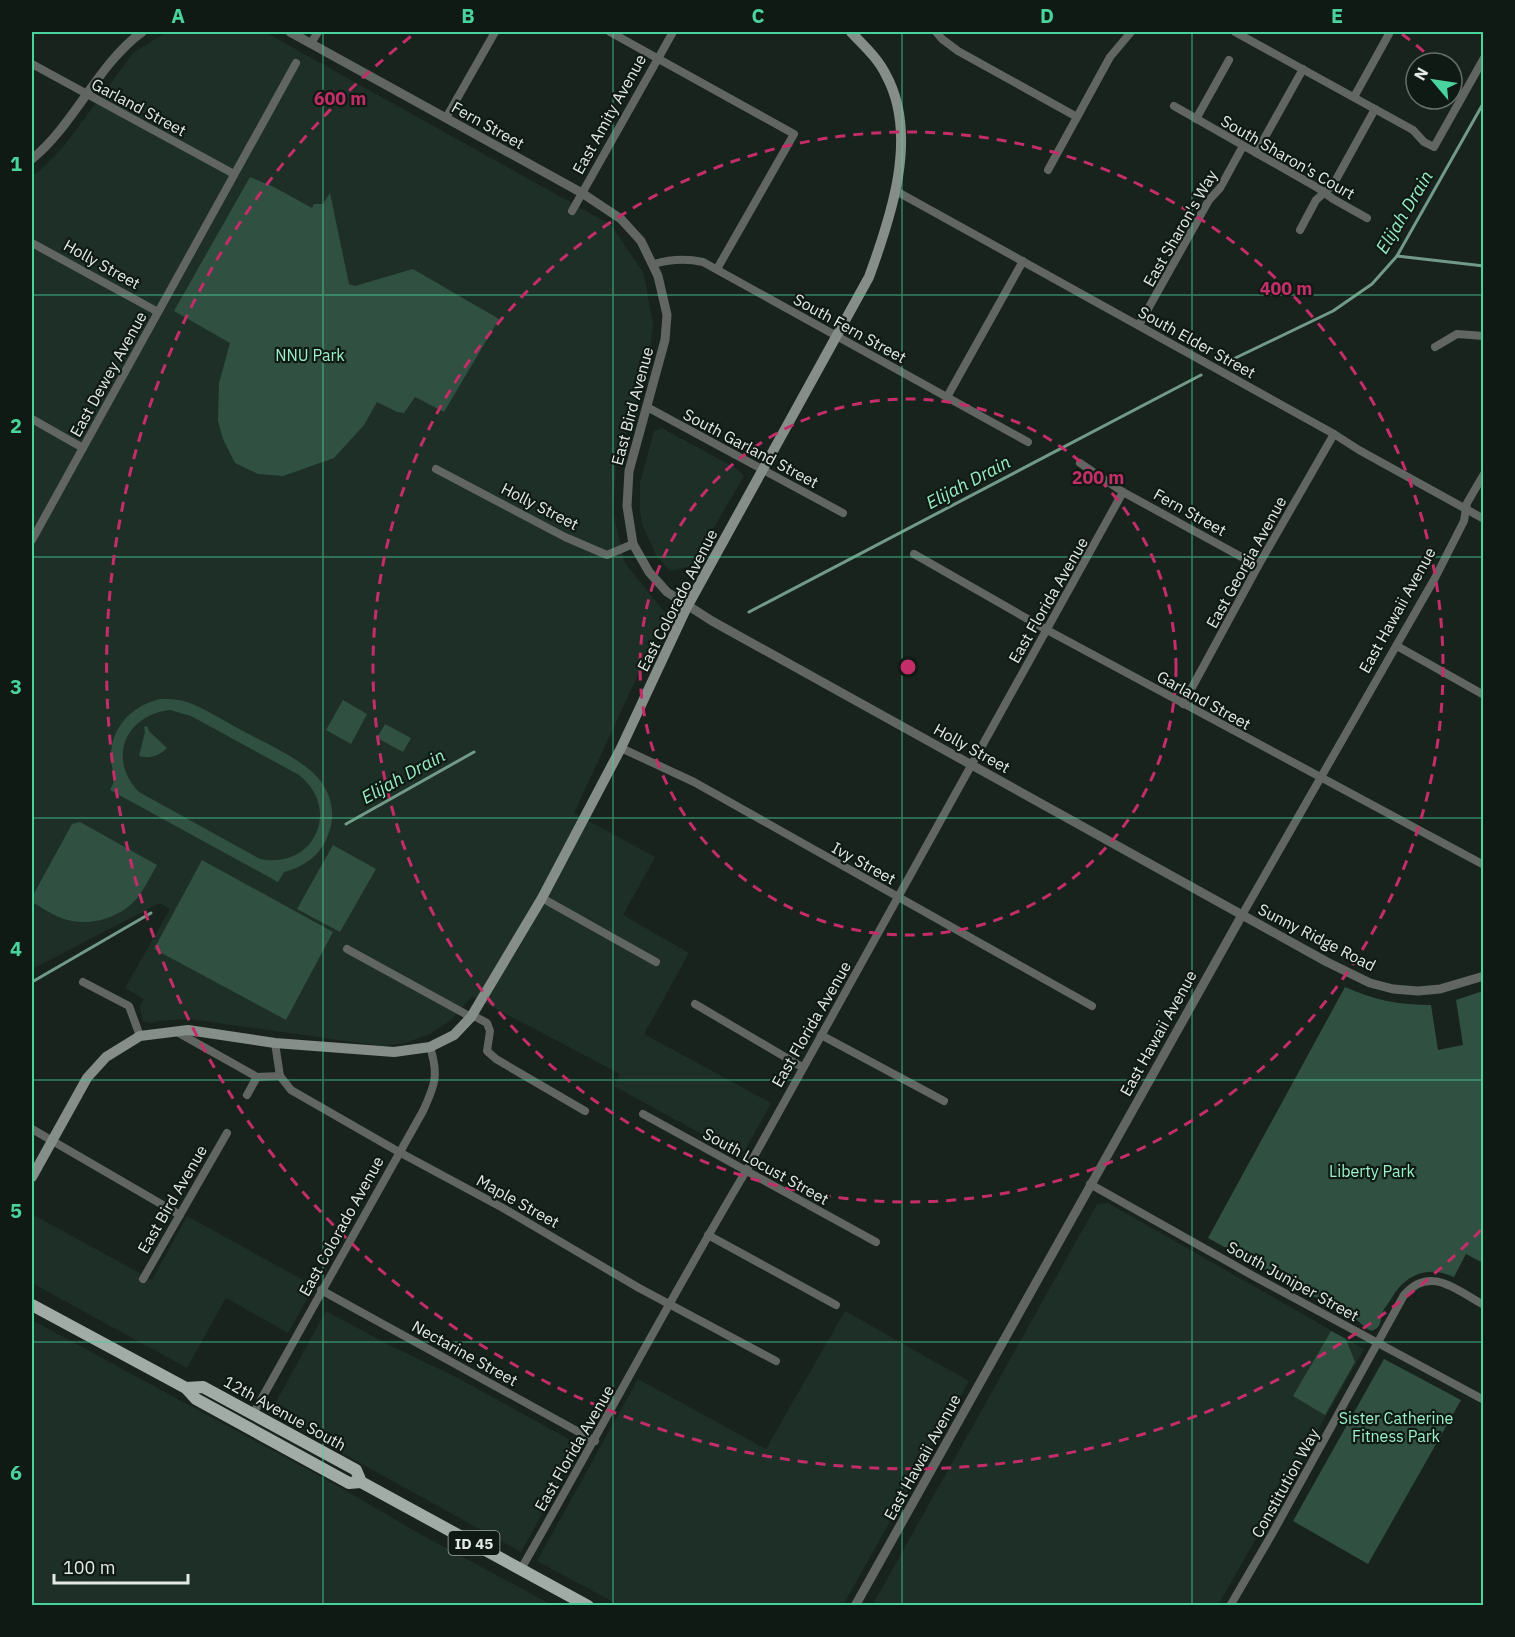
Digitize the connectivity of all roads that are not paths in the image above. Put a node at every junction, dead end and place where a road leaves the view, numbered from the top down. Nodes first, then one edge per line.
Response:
1 (142, 32) edge
2 (290, 32) edge
3 (318, 32) edge
4 (495, 32) edge
5 (610, 32) edge
6 (673, 32) edge
7 (851, 32) edge
8 (936, 32) edge
9 (1131, 32) edge
10 (1235, 32) edge
11 (1390, 32) edge
12 (311, 43) junction
13 (658, 58) junction
14 (1484, 58) edge
15 (1229, 60) dead end
16 (296, 63) dead end
17 (32, 64) edge
18 (1303, 69) junction
19 (87, 94) junction
20 (1354, 97) junction
21 (1174, 106) dead end
22 (1376, 109) junction
23 (1077, 117) junction
24 (446, 118) junction
25 (1196, 119) junction
26 (1244, 146) junction
27 (1256, 153) junction
28 (32, 159) edge
29 (1048, 170) dead end
30 (234, 174) junction
31 (896, 191) junction
32 (1324, 192) junction
33 (582, 194) junction
34 (572, 211) dead end
35 (1367, 218) dead end
36 (1300, 230) dead end
37 (32, 243) edge
38 (1023, 261) junction
39 (654, 264) junction
40 (717, 269) junction
41 (158, 312) junction
42 (1139, 325) junction
43 (1484, 336) edge
44 (838, 337) junction
45 (1435, 347) dead end
46 (947, 397) junction
47 (647, 407) junction
48 (32, 419) edge
49 (1334, 434) junction
50 (1028, 442) dead end
51 (83, 448) junction
52 (1080, 463) dead end
53 (436, 469) dead end
54 (763, 471) junction
55 (1484, 474) edge
56 (1123, 492) junction
57 (1466, 510) junction
58 (843, 513) dead end
59 (1484, 519) edge
60 (32, 540) edge
61 (633, 544) junction
62 (914, 554) dead end
63 (1258, 566) junction
64 (687, 607) junction
65 (1047, 630) junction
66 (1397, 646) junction
67 (1484, 694) edge
68 (1183, 704) junction
69 (621, 748) junction
70 (971, 764) junction
71 (1319, 777) junction
72 (1484, 865) edge
73 (897, 896) junction
74 (542, 898) junction
75 (1242, 915) junction
76 (347, 949) dead end
77 (656, 962) dead end
78 (1484, 976) edge
79 (83, 982) dead end
80 (694, 1004) dead end
81 (1092, 1006) dead end
82 (471, 1016) junction
83 (177, 1032) junction
84 (821, 1035) junction
85 (140, 1036) junction
86 (275, 1043) junction
87 (430, 1047) junction
88 (802, 1067) junction
89 (280, 1076) junction
90 (257, 1077) junction
91 (247, 1095) dead end
92 (944, 1101) dead end
93 (585, 1111) dead end
94 (643, 1114) dead end
95 (32, 1129) edge
96 (227, 1133) dead end
97 (53, 1141) junction
98 (399, 1152) junction
99 (746, 1171) junction
100 (32, 1177) edge
101 (1090, 1184) junction
102 (180, 1215) junction
103 (708, 1235) junction
104 (876, 1242) dead end
105 (143, 1279) dead end
106 (321, 1290) junction
107 (670, 1304) junction
108 (32, 1305) edge
109 (836, 1305) dead end
110 (1484, 1305) edge
111 (1377, 1343) junction
112 (776, 1361) dead end
113 (186, 1388) junction
114 (1484, 1400) edge
115 (253, 1414) junction
116 (595, 1441) junction
117 (361, 1482) junction
118 (520, 1569) junction
119 (588, 1605) edge
120 (855, 1605) edge
121 (1230, 1605) edge

1 - 19 street
2 - 12 street, Fern Street
3 - 12 street
4 - 24 street
5 - 13 street
6 - 13 street, East Amity Avenue
7 - 31 main road, East Colorado Avenue
8 - 23 street
9 - 23 street
10 - 18 street
11 - 20 street
12 - 24 street, Fern Street
13 - 33 street, East Amity Avenue
13 - 40 street
14 - 22 street
15 - 25 street, South Sharon's Court
16 - 30 street, East Dewey Avenue
17 - 19 street, Garland Street
18 - 20 street
18 - 27 street
19 - 28 street
19 - 30 street, Garland Street
20 - 22 street
21 - 25 street, South Sharon's Court
22 - 32 street
23 - 29 street
24 - 33 street, Fern Street
25 - 26 street, South Sharon's Court
26 - 27 street, South Sharon's Court
26 - 42 street, East Sharon's Way
27 - 32 street, South Sharon's Court
30 - 41 street, East Dewey Avenue
31 - 38 street, South Elder Street
31 - 44 main road, East Colorado Avenue
32 - 35 street, South Sharon's Court
32 - 36 street
33 - 34 street, East Amity Avenue
33 - 39 street, Fern Street
37 - 41 street, Holly Street
38 - 42 street, South Elder Street
38 - 46 street
39 - 40 street, South Fern Street
39 - 47 street, East Bird Avenue
40 - 44 street, South Fern Street
41 - 51 street, East Dewey Avenue
42 - 49 street, South Elder Street
43 - 45 street
44 - 46 street, South Fern Street
44 - 54 main road, East Colorado Avenue
46 - 50 street, South Fern Street
47 - 54 street, South Garland Street
47 - 61 street, East Bird Avenue
48 - 51 street
49 - 57 street, South Elder Street
49 - 63 street, East Georgia Avenue
51 - 60 street, East Dewey Avenue
52 - 56 street, Fern Street
53 - 61 street, Holly Street
54 - 58 street, South Garland Street
54 - 64 main road, East Colorado Avenue
55 - 57 street, East Hawaii Avenue
56 - 63 street, Fern Street
56 - 65 street, East Florida Avenue
57 - 59 street, South Elder Street
57 - 66 street, East Hawaii Avenue
61 - 64 street, East Bird Avenue
62 - 65 street, Garland Street
63 - 68 street, East Georgia Avenue
64 - 69 main road, East Colorado Avenue
64 - 70 street, Holly Street
65 - 68 street, Garland Street
65 - 70 street, East Florida Avenue
66 - 67 street
66 - 71 street, East Hawaii Avenue
68 - 71 street, Garland Street
69 - 73 street, Ivy Street
69 - 74 main road, East Colorado Avenue
70 - 73 street, East Florida Avenue
70 - 75 street, Holly Street
71 - 72 street, Garland Street
71 - 75 street, East Hawaii Avenue
73 - 81 street, Ivy Street
73 - 84 street, East Florida Avenue
74 - 77 street
74 - 82 main road, East Colorado Avenue
75 - 78 street, Sunny Ridge Road
75 - 101 street, East Hawaii Avenue
76 - 82 street
79 - 85 street
80 - 88 street
82 - 87 main road
82 - 93 street
83 - 85 main road
83 - 86 main road
83 - 90 street
84 - 88 street, East Florida Avenue
84 - 92 street
85 - 97 main road
86 - 87 main road
86 - 89 street
87 - 98 street, East Colorado Avenue
88 - 99 street, East Florida Avenue
89 - 90 street
89 - 98 street, Maple Street
90 - 91 street
94 - 99 street, South Locust Street
95 - 97 street
96 - 102 street, East Bird Avenue
97 - 100 main road
97 - 102 street
98 - 106 street, East Colorado Avenue
98 - 107 street, Maple Street
99 - 103 street, East Florida Avenue
99 - 104 street, South Locust Street
101 - 111 street, South Juniper Street
101 - 120 street, East Hawaii Avenue
102 - 105 street, East Bird Avenue
103 - 107 street, East Florida Avenue
103 - 109 street
106 - 115 street, East Colorado Avenue
106 - 116 street, Nectarine Street
107 - 112 street, Maple Street
107 - 116 street, East Florida Avenue
108 - 113 main road, 12th Avenue South / ID 45
110 - 111 street, Constitution Way
111 - 114 street, South Juniper Street
111 - 121 street, Constitution Way
113 - 115 main road, 12th Avenue South / ID 45
113 - 117 main road, 12th Avenue South / ID 45
115 - 117 main road, 12th Avenue South / ID 45
116 - 118 street, East Florida Avenue
117 - 118 main road, 12th Avenue South / ID 45
118 - 119 main road, 12th Avenue South / ID 45

